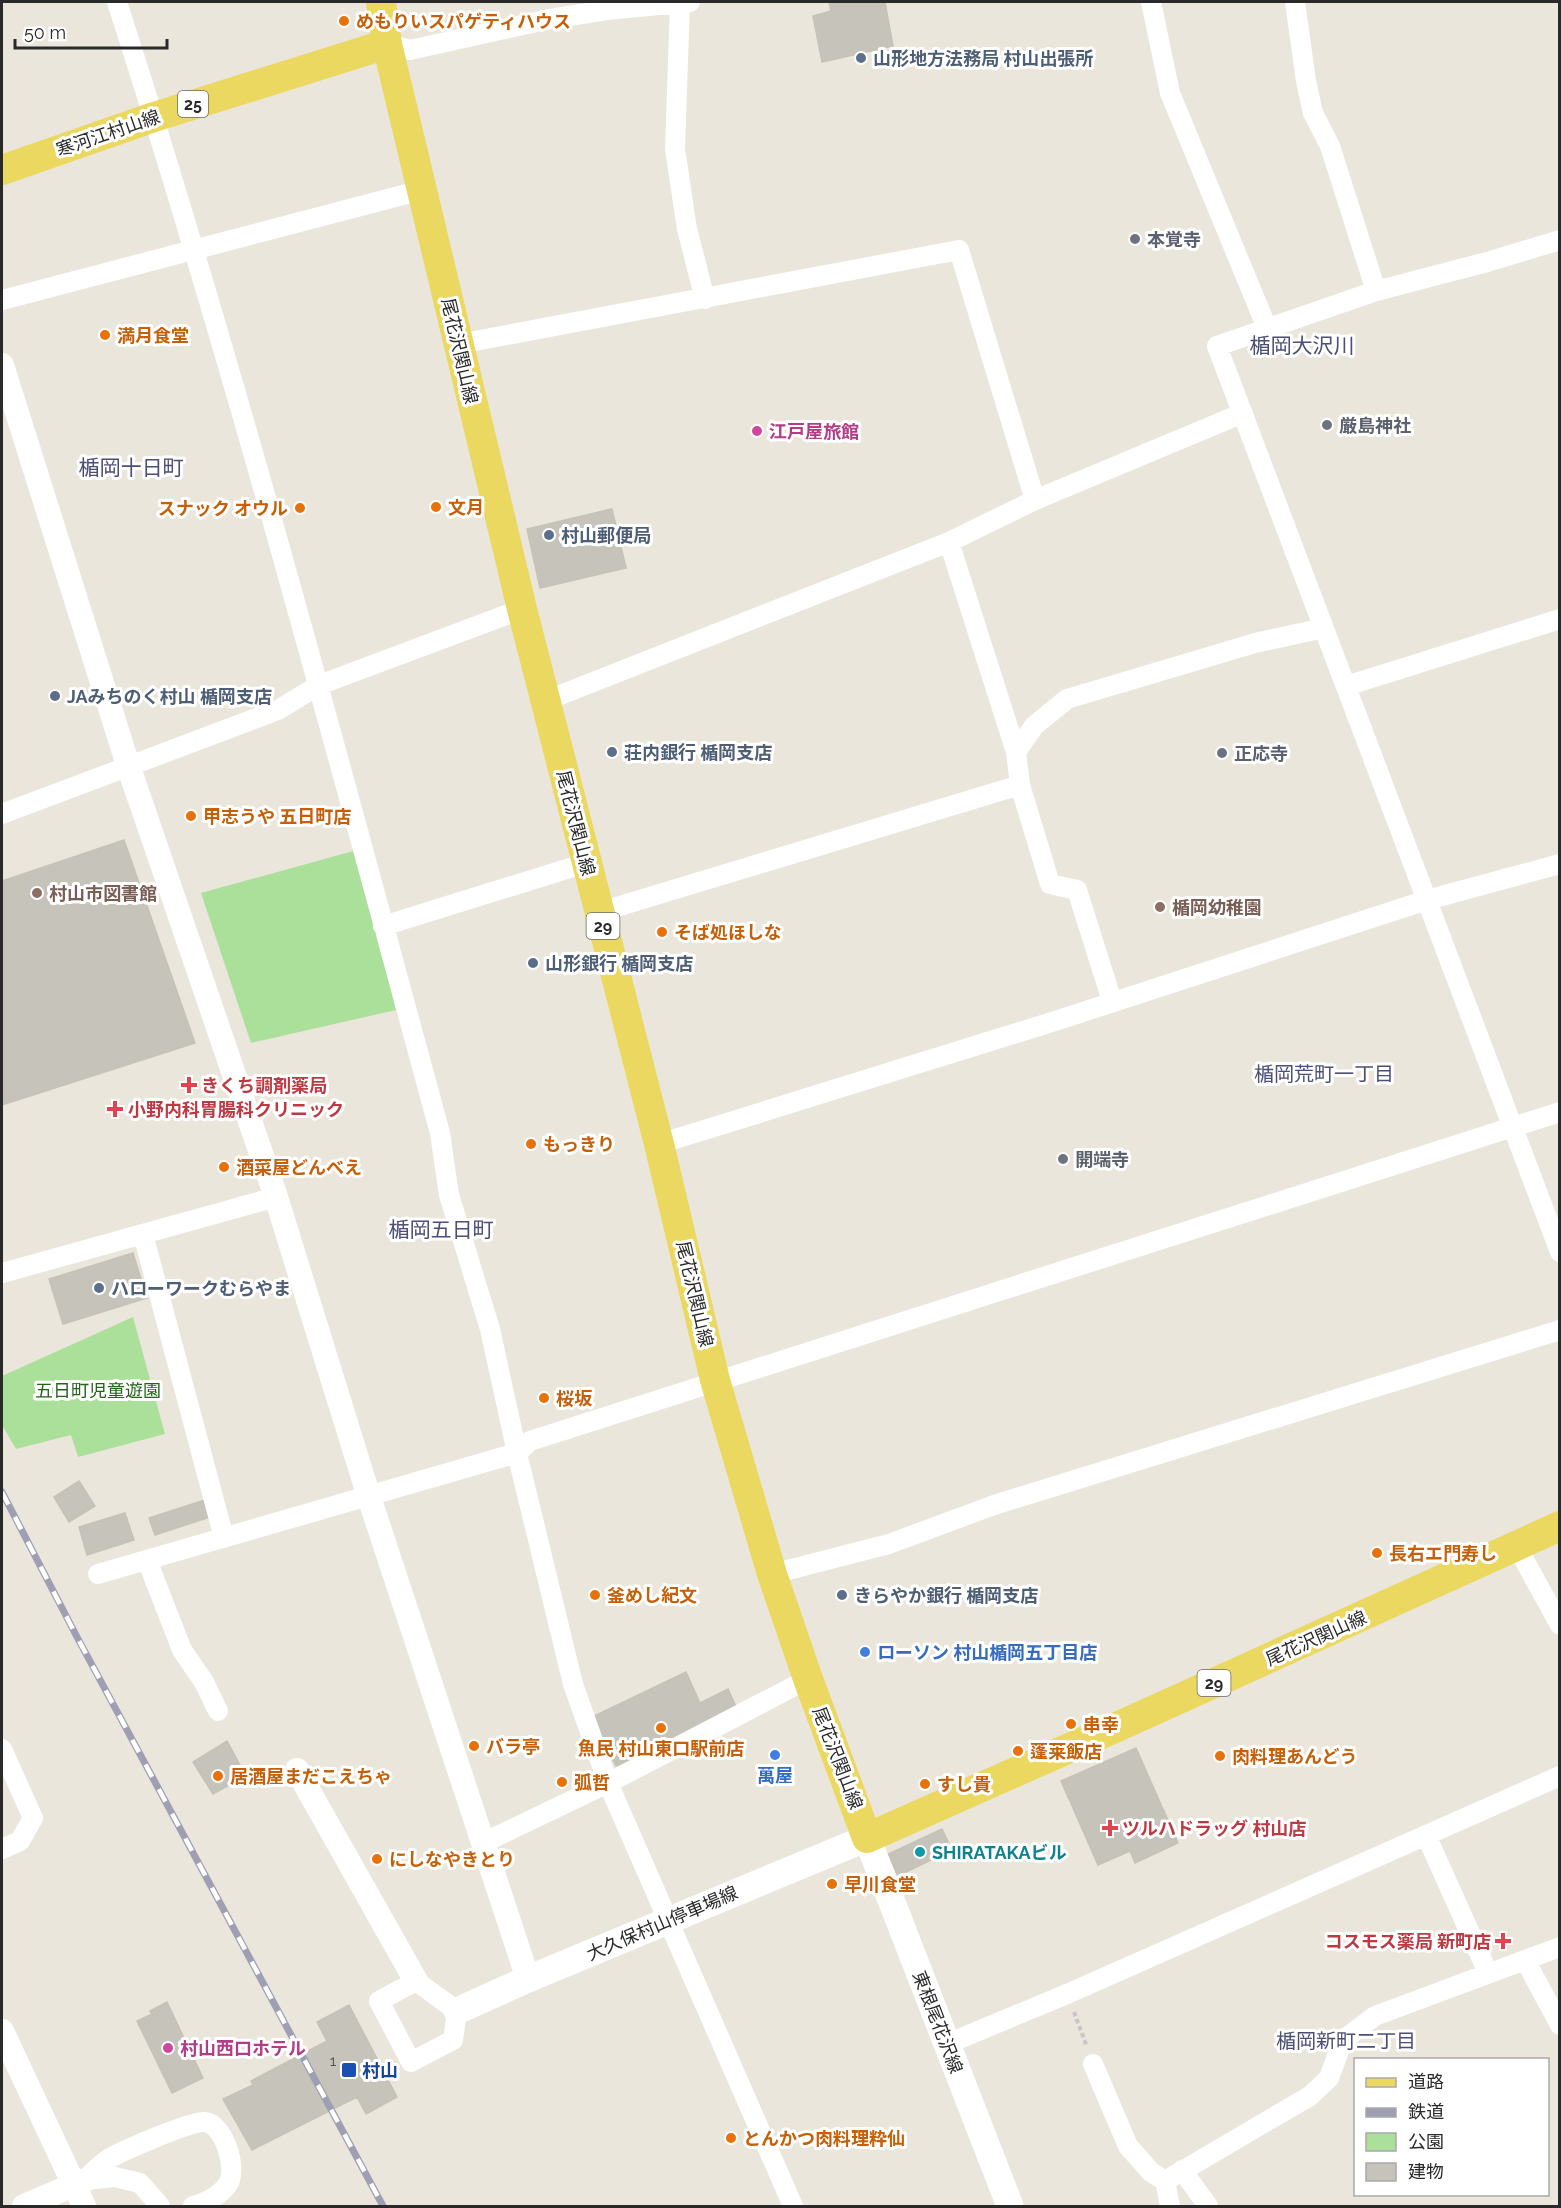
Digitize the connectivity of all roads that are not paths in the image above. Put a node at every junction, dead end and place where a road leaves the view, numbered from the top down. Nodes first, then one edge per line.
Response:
1 (117, 2) edge
2 (381, 2) edge
3 (684, 2) edge
4 (1151, 2) edge
5 (1295, 2) edge
6 (387, 44) junction
7 (154, 117) junction
8 (2, 170) edge
9 (422, 190) junction
10 (1560, 240) edge
11 (195, 250) junction
12 (1376, 291) junction
13 (705, 299) junction
14 (2, 300) edge
15 (1267, 328) junction
16 (459, 344) junction
17 (2, 365) edge
18 (1243, 413) junction
19 (1035, 500) junction
20 (949, 542) junction
21 (522, 609) junction
22 (1560, 620) edge
23 (1324, 628) junction
24 (319, 686) junction
25 (1346, 686) junction
26 (545, 701) junction
27 (1016, 752) junction
28 (128, 765) junction
29 (1020, 785) junction
30 (2, 814) edge
31 (586, 863) junction
32 (1560, 864) edge
33 (1427, 900) junction
34 (600, 912) junction
35 (383, 926) junction
36 (1112, 1001) junction
37 (1560, 1112) edge
38 (1512, 1127) junction
39 (659, 1143) junction
40 (276, 1197) junction
41 (143, 1234) junction
42 (1560, 1252) edge
43 (2, 1273) edge
44 (1560, 1330) edge
45 (715, 1380) junction
46 (517, 1453) junction
47 (369, 1497) junction
48 (1560, 1526) edge
49 (224, 1538) junction
50 (1517, 1547) junction
51 (147, 1560) junction
52 (772, 1574) junction
53 (98, 1575) dead end
54 (1560, 1625) edge
55 (808, 1679) junction
56 (218, 1711) dead end
57 (2, 1749) edge
58 (297, 1770) dead end
59 (1560, 1776) edge
60 (608, 1783) junction
61 (1426, 1835) junction
62 (867, 1838) junction
63 (483, 1843) junction
64 (2, 1849) edge
65 (668, 1921) junction
66 (1560, 1947) edge
67 (1524, 1960) junction
68 (1488, 1973) junction
69 (528, 1979) junction
70 (416, 1981) junction
71 (457, 2012) junction
72 (1560, 2025) edge
73 (2, 2031) edge
74 (947, 2044) junction
75 (1094, 2064) road end
76 (1182, 2170) junction
77 (1165, 2181) junction
78 (79, 2182) junction
79 (24, 2206) edge
80 (84, 2206) edge
81 (160, 2206) edge
82 (193, 2206) edge
83 (793, 2206) edge
84 (1010, 2206) edge
85 (1170, 2206) edge
86 (1208, 2206) edge

1 - 7 street
2 - 6 main road, 尾花沢関山線 / 29
3 - 6 street
3 - 13 street
4 - 15 street
5 - 12 street
6 - 7 main road, 寒河江村山線 / 25
6 - 9 main road, 尾花沢関山線 / 29
7 - 8 main road, 寒河江村山線 / 25
7 - 11 street
9 - 11 street
9 - 16 main road, 尾花沢関山線 / 29
10 - 12 street
11 - 14 street
11 - 24 street
12 - 15 street
13 - 16 street
13 - 19 street
15 - 18 street
16 - 21 main road, 尾花沢関山線 / 29
17 - 28 street
18 - 19 street
18 - 23 street
19 - 20 street
20 - 26 street
20 - 27 street
21 - 24 street
21 - 26 main road, 尾花沢関山線 / 29
22 - 25 street
23 - 25 street
23 - 27 street
24 - 28 street
24 - 35 street
25 - 33 street
26 - 31 main road, 尾花沢関山線 / 29
27 - 29 street
28 - 30 street
28 - 40 street
29 - 34 street
29 - 36 street
31 - 34 main road, 尾花沢関山線 / 29
31 - 35 street
32 - 33 street
33 - 36 street
33 - 38 street
34 - 39 main road, 尾花沢関山線 / 29
35 - 46 street
36 - 39 street
37 - 38 street
38 - 42 street
38 - 45 street
39 - 45 main road, 尾花沢関山線 / 29
40 - 41 street
40 - 47 street
41 - 43 street
41 - 49 street
44 - 52 street
45 - 46 street
45 - 52 main road, 尾花沢関山線 / 29
46 - 47 street
46 - 60 street
47 - 49 street
47 - 63 street
48 - 50 main road, 尾花沢関山線 / 29
49 - 51 street
50 - 54 street
50 - 62 main road, 尾花沢関山線 / 29
51 - 53 street
51 - 56 street
52 - 55 main road, 尾花沢関山線 / 29
55 - 60 street
55 - 62 main road, 尾花沢関山線 / 29
57 - 64 street
58 - 70 street
59 - 61 street
60 - 63 street
60 - 65 street
61 - 68 street
61 - 74 street
62 - 65 main road, 大久保村山停車場線
62 - 74 main road, 東根尾花沢線
63 - 69 street
65 - 69 main road, 大久保村山停車場線
65 - 83 street
66 - 67 street
67 - 68 street
67 - 72 street
68 - 76 street
69 - 71 main road, 大久保村山停車場線
70 - 71 street
70 - 71 street
73 - 78 street
74 - 84 main road, 東根尾花沢線
75 - 77 street
76 - 77 street
76 - 86 street
77 - 85 street
78 - 79 street
78 - 80 street
78 - 81 street
78 - 82 street

